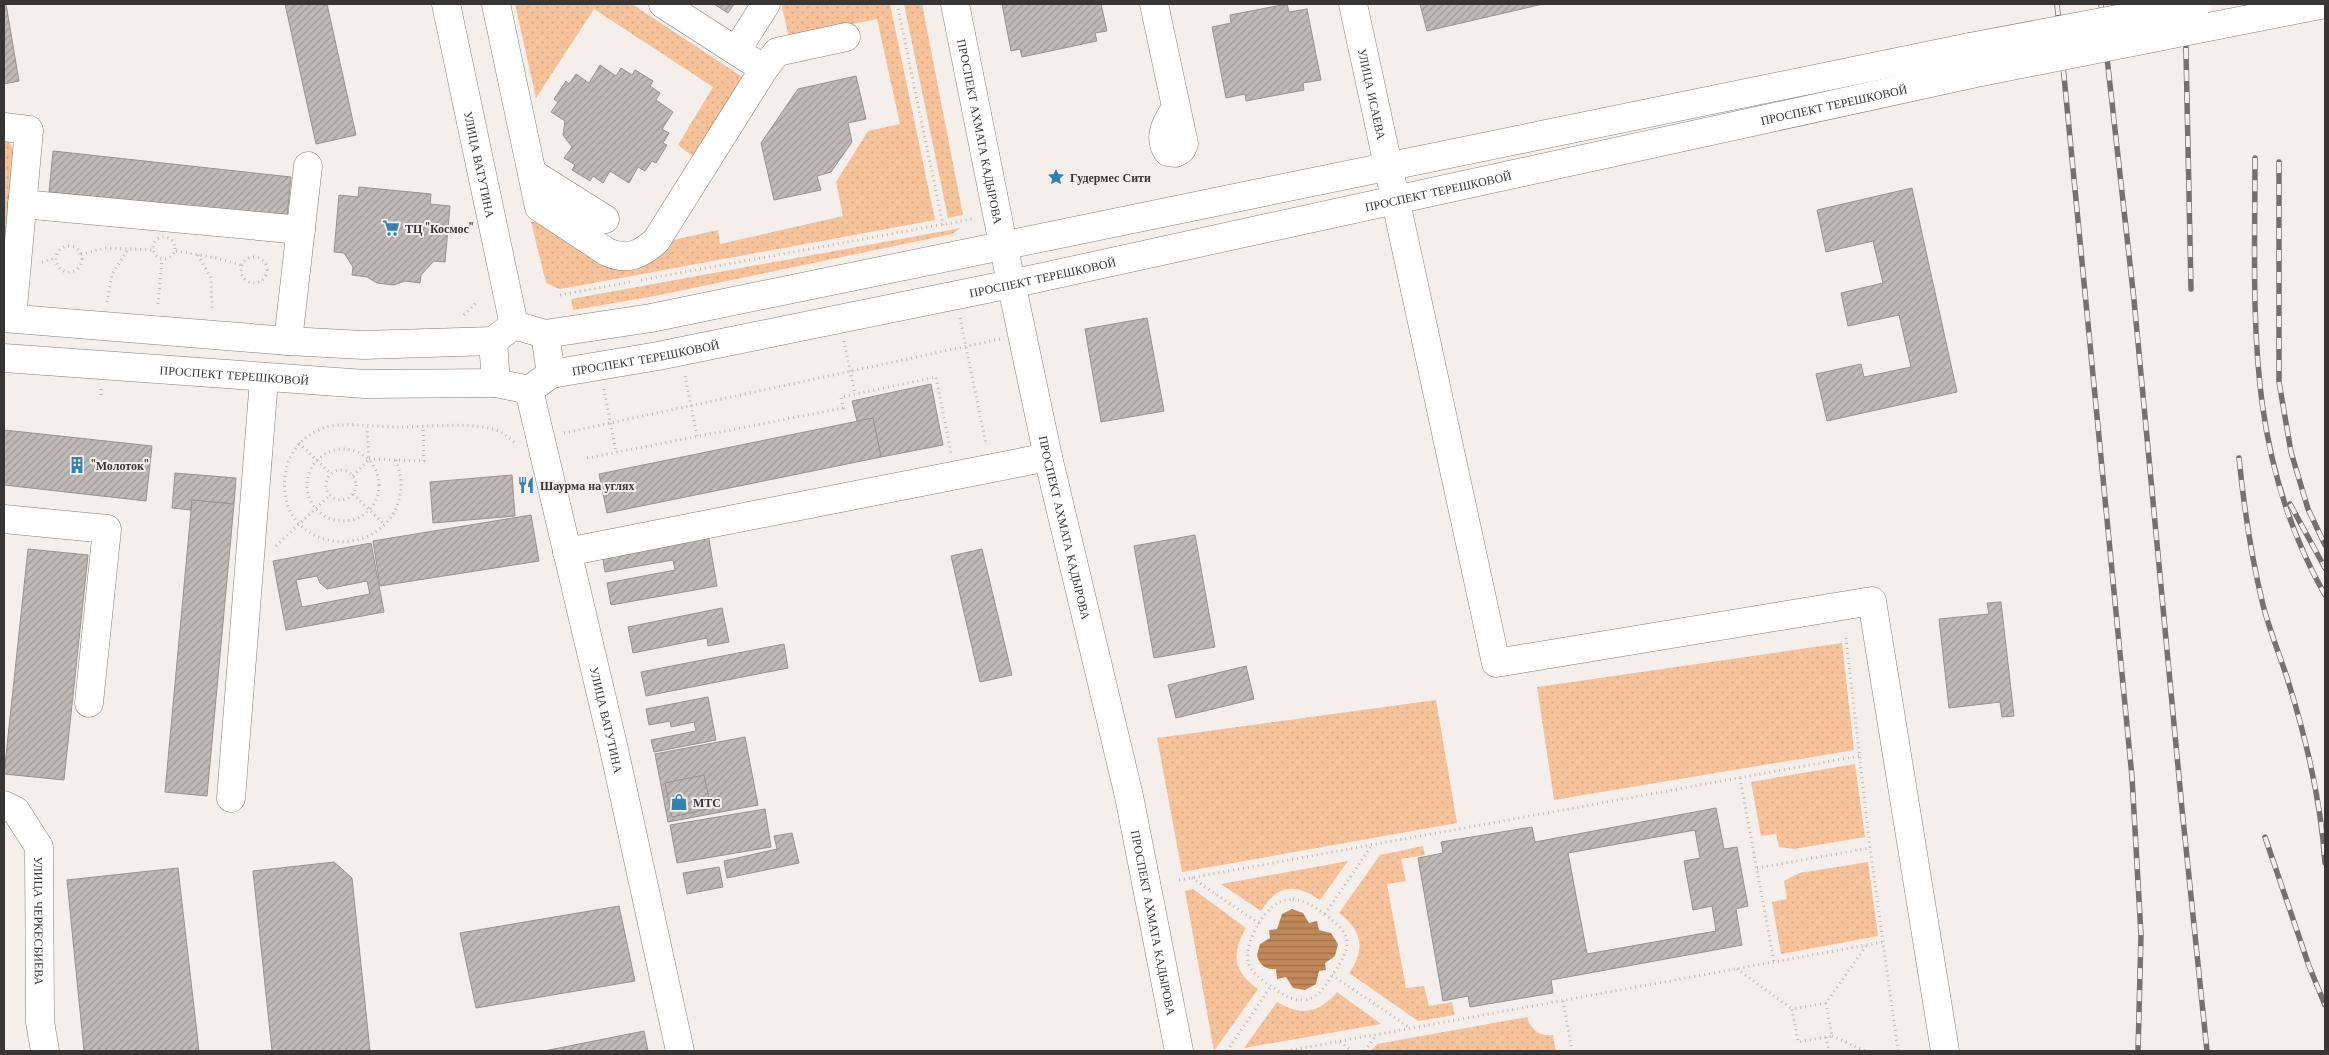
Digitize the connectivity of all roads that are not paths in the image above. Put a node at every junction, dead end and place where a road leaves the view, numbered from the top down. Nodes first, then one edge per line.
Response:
1 (446, 4) edge
2 (496, 4) edge
3 (663, 4) edge
4 (766, 4) edge
5 (955, 4) edge
6 (1156, 4) edge
7 (1353, 4) edge
8 (2197, 4) edge
9 (2325, 4) edge
10 (846, 37) dead end
11 (736, 51) junction
12 (1973, 60) junction
13 (764, 69) junction
14 (1175, 109) dead end
15 (4, 127) edge
16 (308, 166) dead end
17 (532, 173) junction
18 (1391, 185) junction
19 (22, 204) junction
20 (605, 219) dead end
21 (301, 230) junction
22 (1007, 264) junction
23 (8, 318) edge
24 (514, 325) junction
25 (545, 334) junction
26 (288, 341) junction
27 (493, 342) junction
28 (4, 358) edge
29 (551, 374) junction
30 (264, 379) junction
31 (496, 382) junction
32 (529, 390) junction
33 (1048, 456) junction
34 (4, 518) edge
35 (568, 552) junction
36 (89, 703) dead end
37 (231, 798) dead end
38 (4, 805) edge
39 (46, 1051) edge
40 (680, 1051) edge
41 (1179, 1051) edge
42 (1945, 1051) edge

1 - 24 main road, УЛИЦА ВАТУТИНА
2 - 17 main road
3 - 11 main road
4 - 11 main road
5 - 22 main road, ПРОСПЕКТ АХМАТА КАДЫРОВА
6 - 14 main road
7 - 18 main road, УЛИЦА ИСАЕВА
8 - 12 main road, ПРОСПЕКТ ТЕРЕШКОВОЙ, bridge
9 - 12 main road, ПРОСПЕКТ ТЕРЕШКОВОЙ, bridge
10 - 13 main road
11 - 13 main road
12 - 18 main road, ПРОСПЕКТ ТЕРЕШКОВОЙ
13 - 17 main road
15 - 19 main road
16 - 21 main road
17 - 20 main road
18 - 22 main road, ПРОСПЕКТ ТЕРЕШКОВОЙ
18 - 22 main road, ПРОСПЕКТ ТЕРЕШКОВОЙ
18 - 42 main road, УЛИЦА ИСАЕВА
19 - 21 main road
19 - 23 main road
21 - 26 main road
22 - 25 main road, ПРОСПЕКТ ТЕРЕШКОВОЙ
22 - 29 main road, ПРОСПЕКТ ТЕРЕШКОВОЙ
22 - 33 main road, ПРОСПЕКТ АХМАТА КАДЫРОВА
23 - 26 main road
24 - 25 main road
24 - 27 main road
25 - 29 main road
26 - 27 main road
27 - 31 main road
28 - 30 main road, ПРОСПЕКТ ТЕРЕШКОВОЙ
29 - 32 main road
30 - 31 main road, ПРОСПЕКТ ТЕРЕШКОВОЙ
30 - 37 main road
31 - 32 main road
32 - 35 main road, УЛИЦА ВАТУТИНА
33 - 35 main road
33 - 41 main road, ПРОСПЕКТ АХМАТА КАДЫРОВА
34 - 36 main road
35 - 40 main road, УЛИЦА ВАТУТИНА
38 - 39 main road, УЛИЦА ЧЕРКЕСБИЕВА

